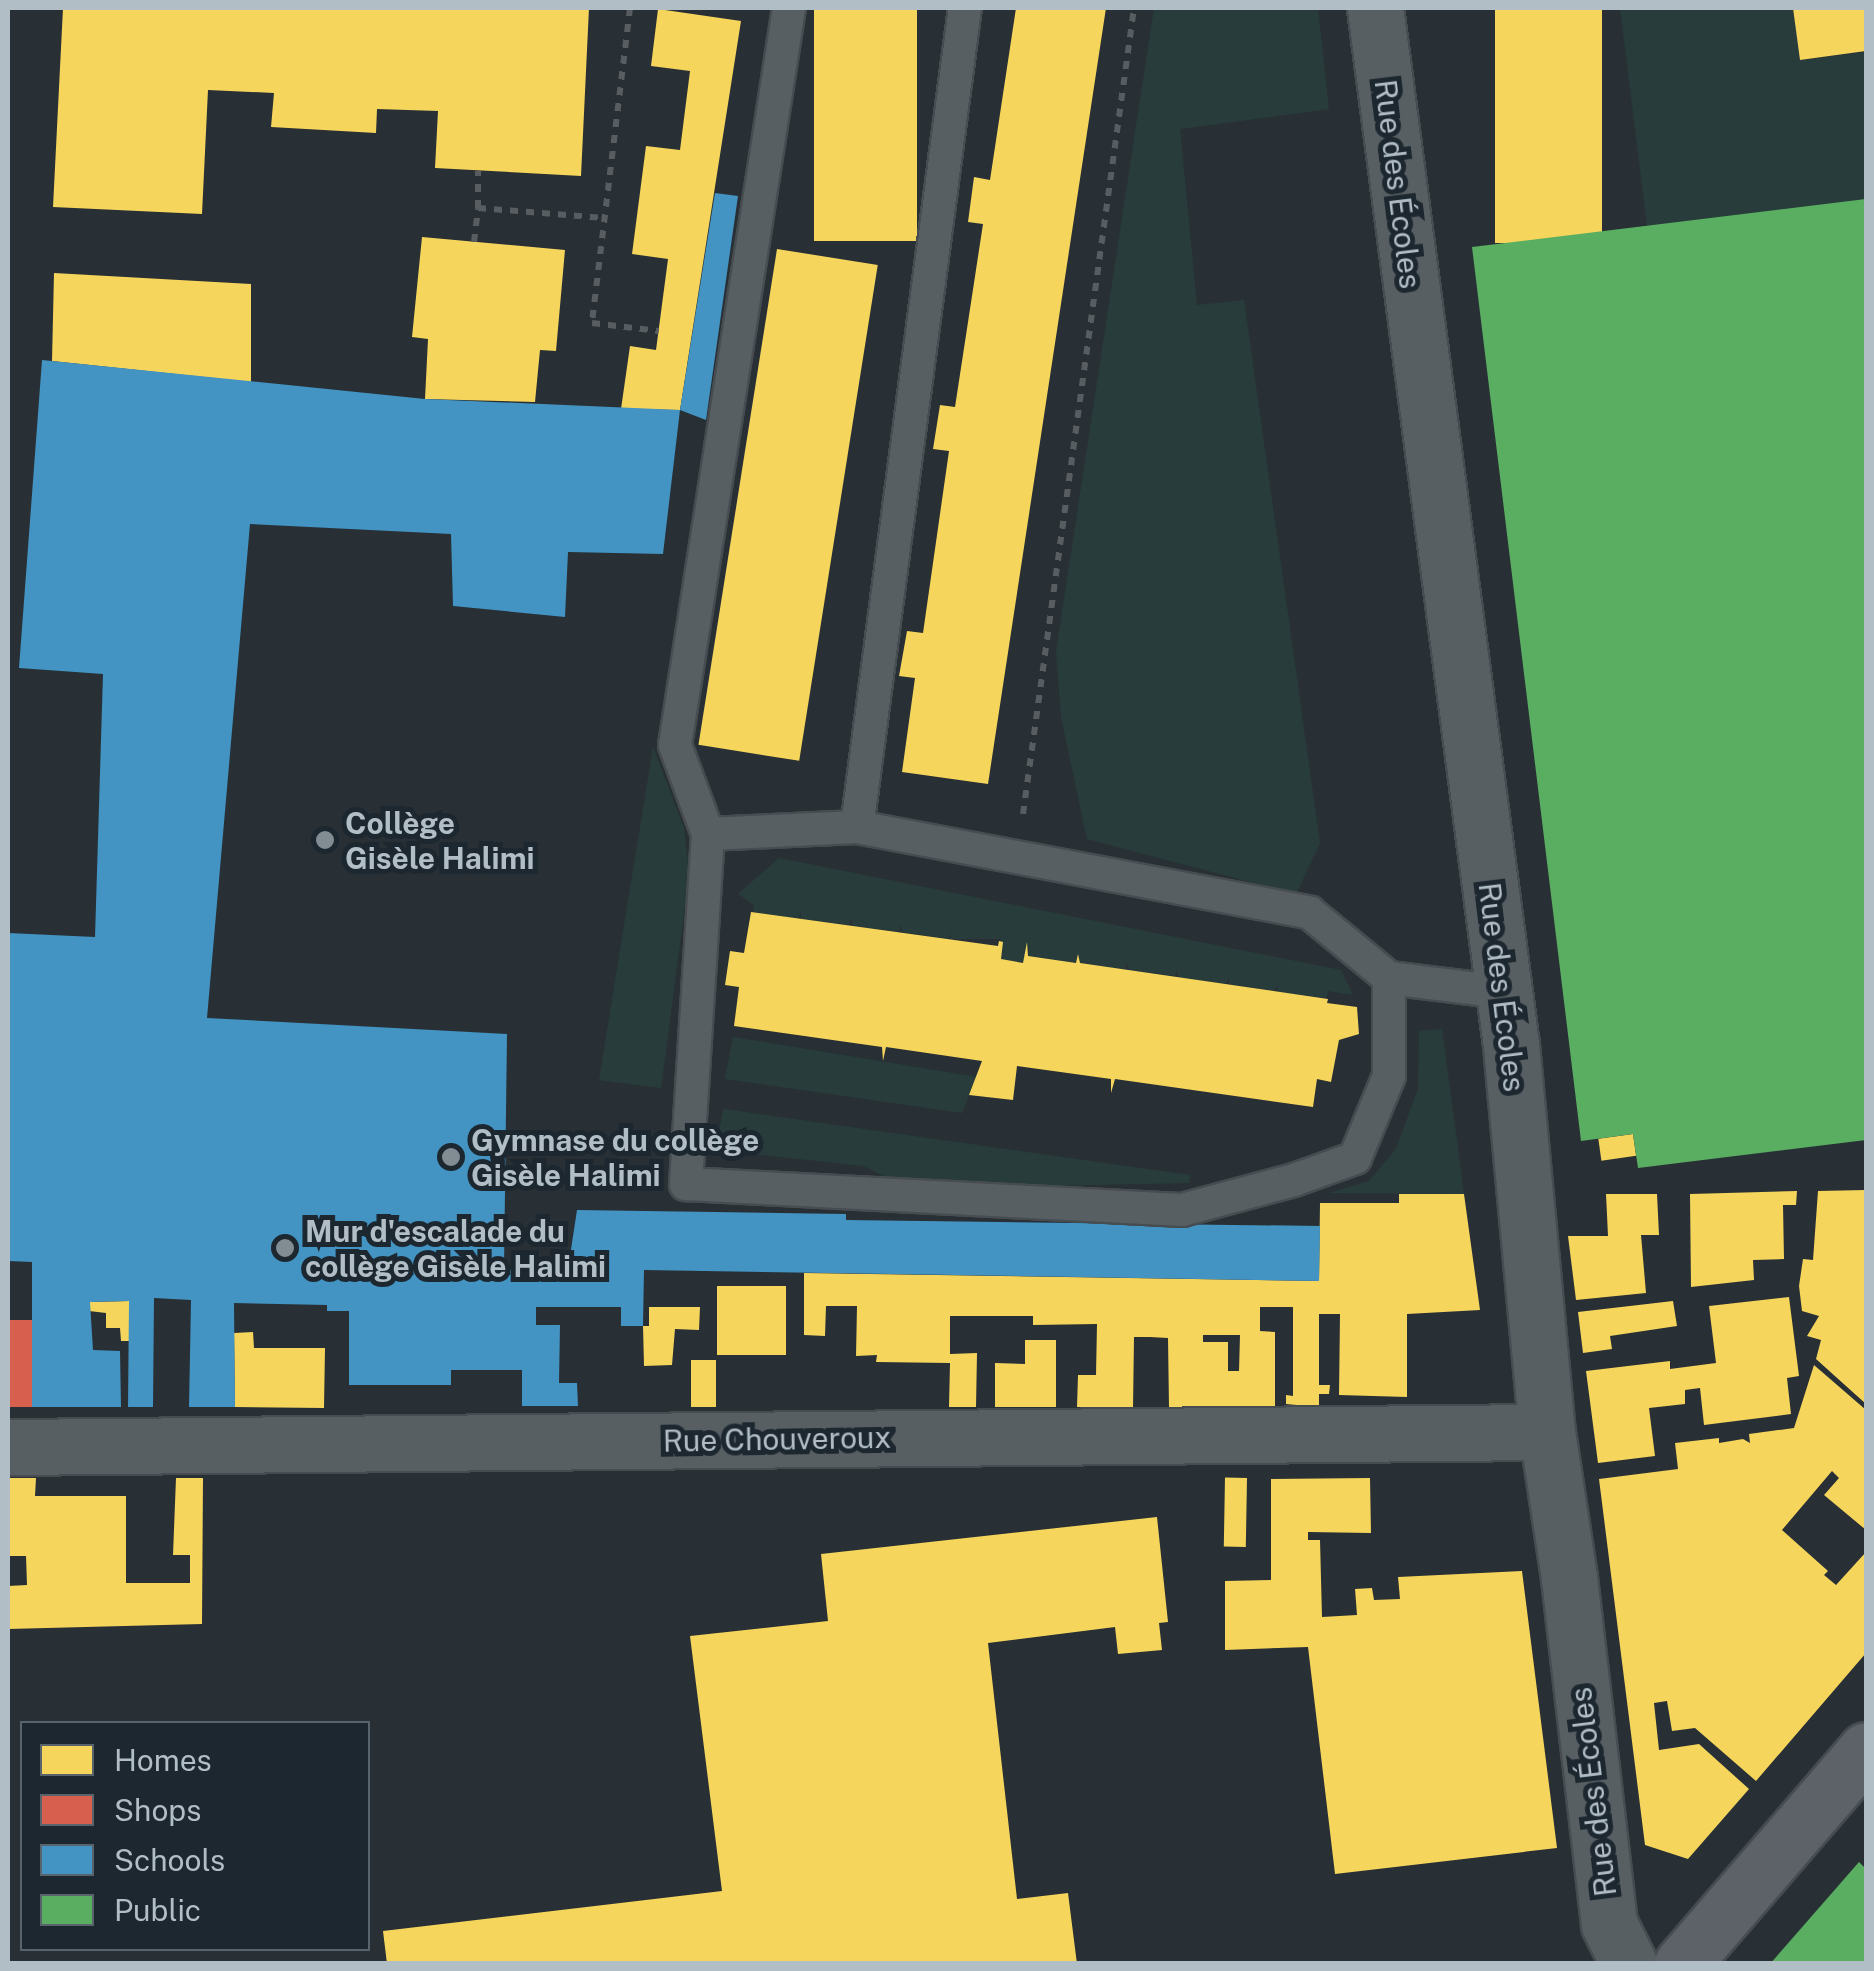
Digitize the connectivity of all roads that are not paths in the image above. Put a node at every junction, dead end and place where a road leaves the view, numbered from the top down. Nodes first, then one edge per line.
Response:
1 (790, 8) edge
2 (966, 8) edge
3 (1375, 8) edge
4 (857, 827) junction
5 (708, 834) junction
6 (1388, 978) junction
7 (1503, 992) junction
8 (1546, 1432) junction
9 (8, 1447) edge
10 (1866, 1750) edge
11 (1629, 1964) edge
12 (1682, 1964) edge

1 - 5 lane
2 - 4 lane
3 - 7 street, Rue des Écoles
4 - 5 lane
4 - 6 lane
5 - 6 lane
6 - 7 lane
7 - 8 street, Rue des Écoles
8 - 9 street, Rue Chouveroux
8 - 11 street, Rue des Écoles
10 - 12 main road

